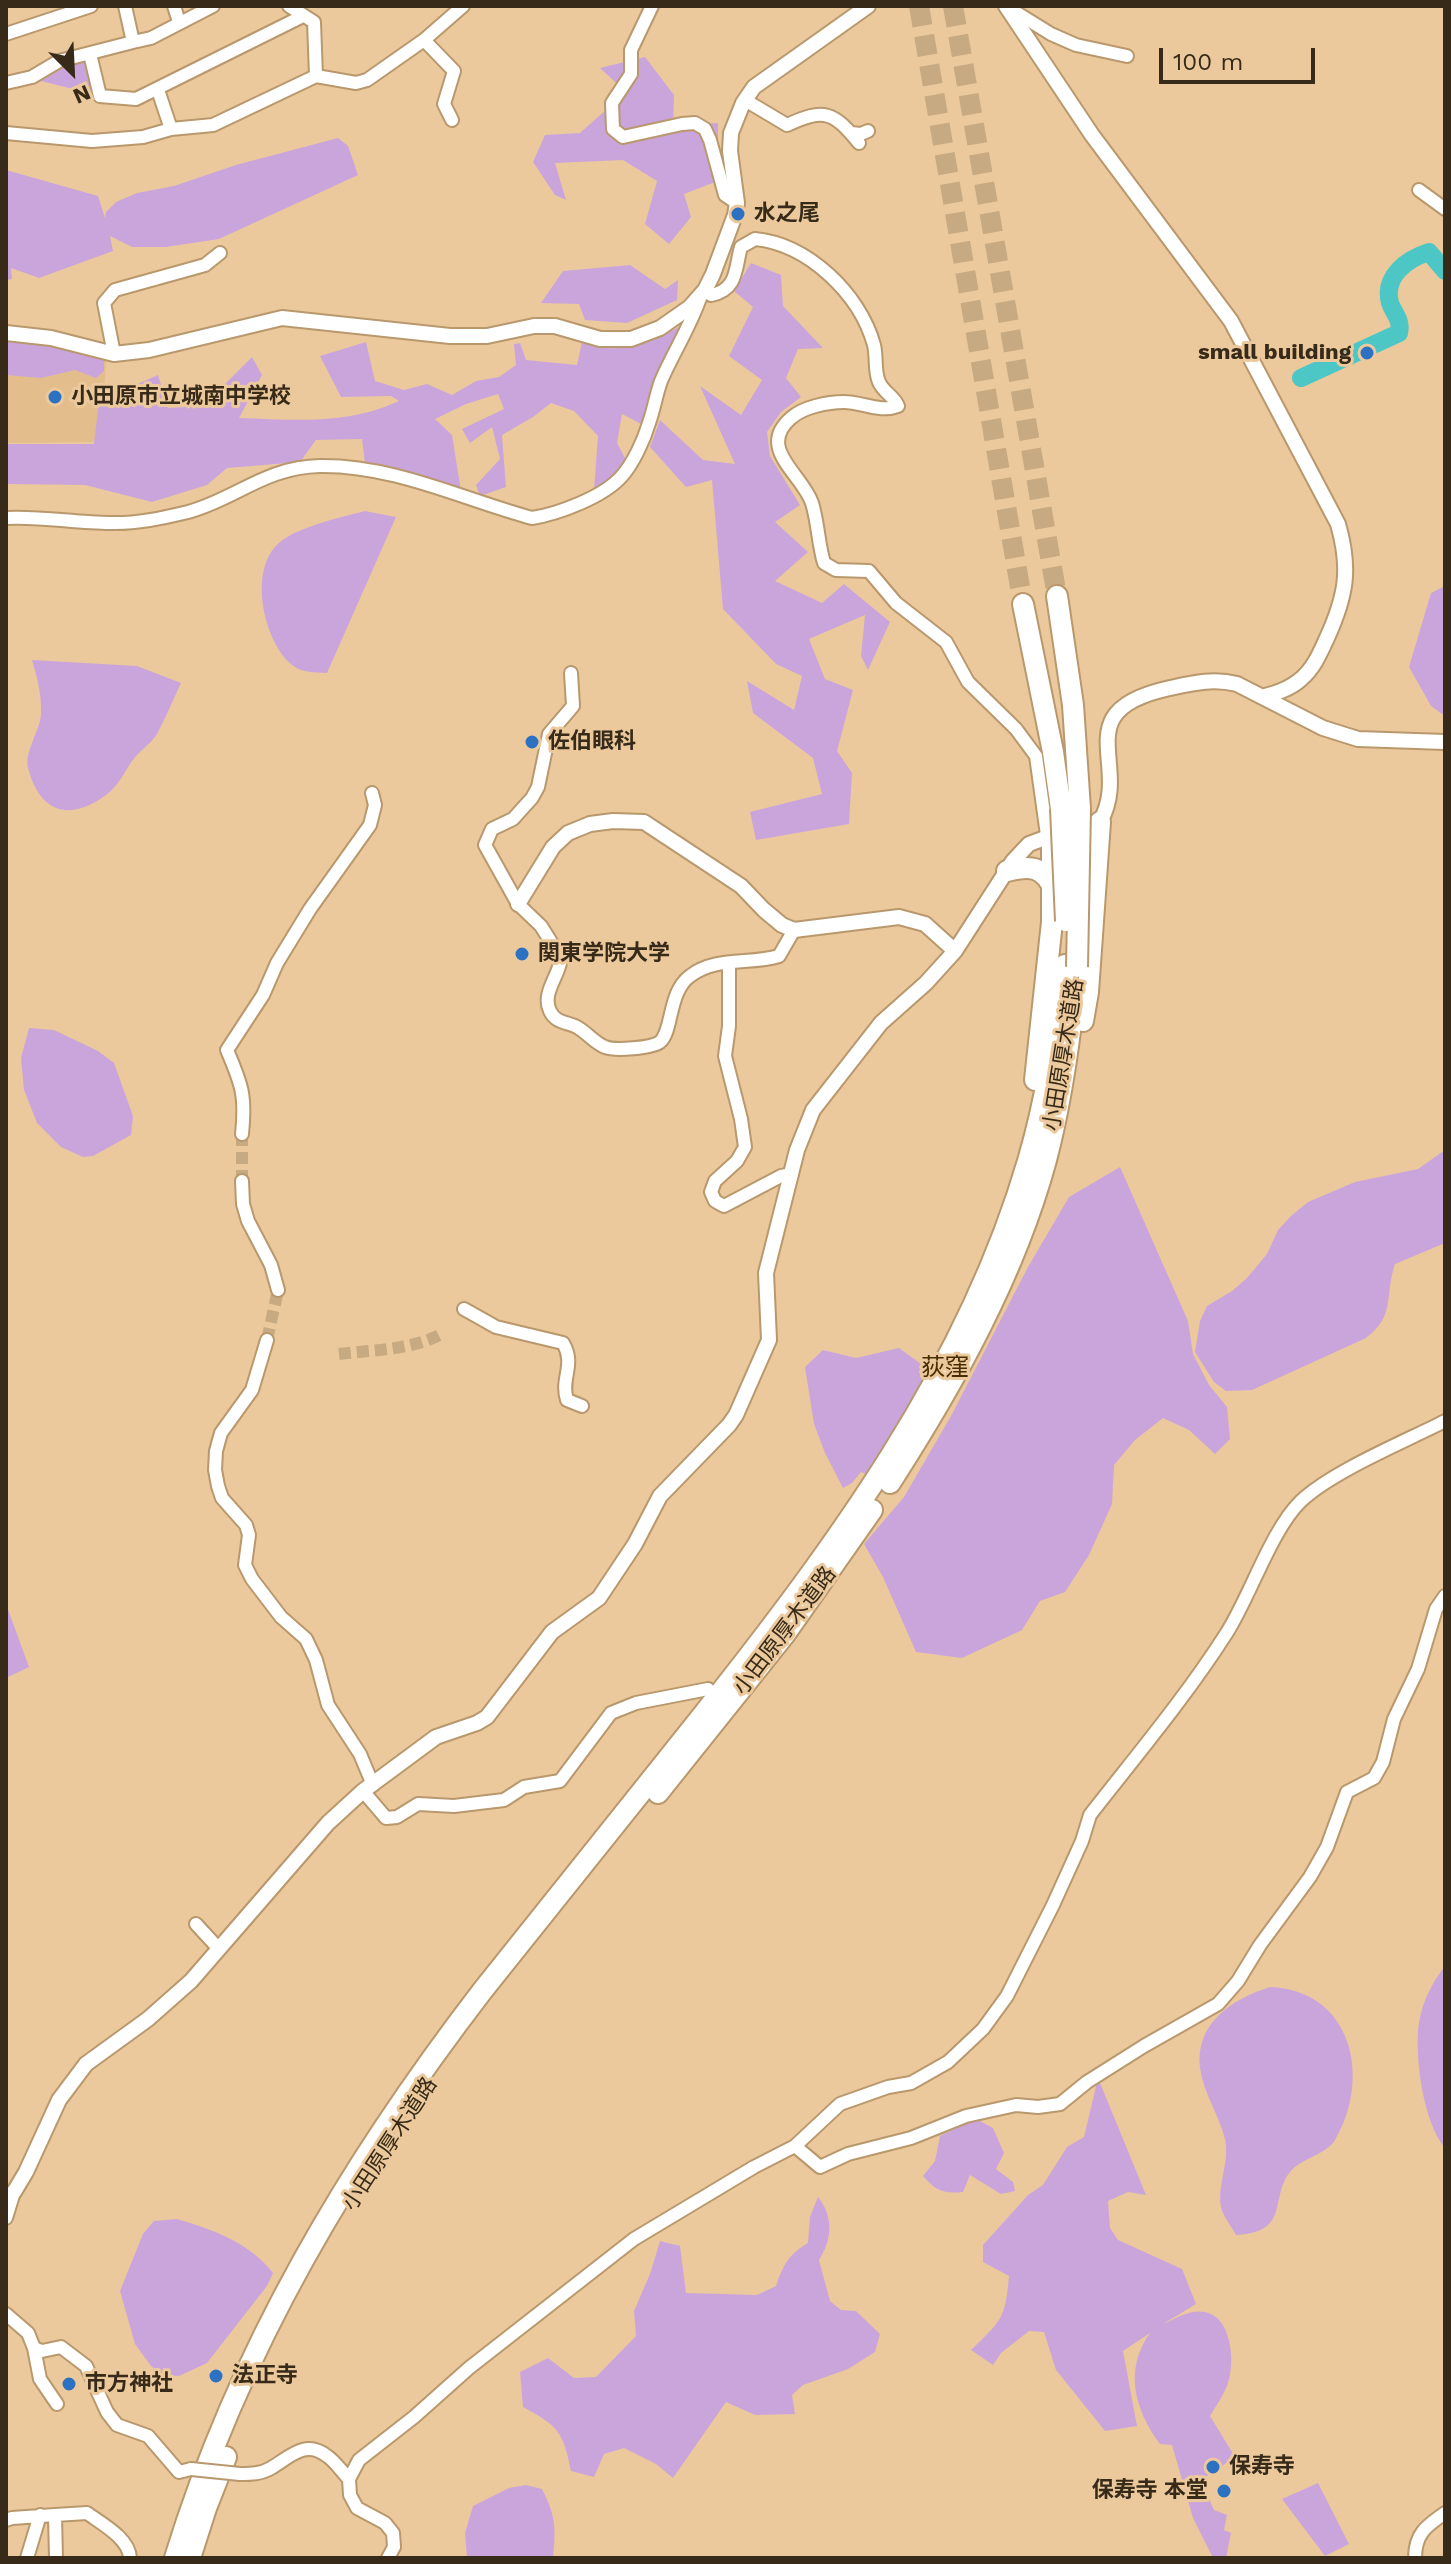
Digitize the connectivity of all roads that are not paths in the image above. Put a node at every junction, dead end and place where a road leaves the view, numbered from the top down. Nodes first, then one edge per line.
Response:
1 (91, 6) edge
2 (125, 6) edge
3 (174, 6) edge
4 (213, 6) edge
5 (289, 6) edge
6 (463, 6) edge
7 (652, 6) edge
8 (868, 6) edge
9 (1007, 7) edge
10 (303, 16) junction
11 (179, 22) junction
12 (6, 34) edge
13 (424, 40) junction
14 (133, 42) junction
15 (90, 54) junction
16 (1127, 56) dead end
17 (316, 76) junction
18 (6, 83) edge
19 (158, 90) junction
20 (745, 100) junction
21 (452, 120) dead end
22 (171, 129) junction
23 (868, 131) dead end
24 (6, 133) edge
25 (1419, 190) dead end
26 (737, 203) junction
27 (1445, 209) edge
28 (220, 253) dead end
29 (703, 292) junction
30 (6, 333) edge
31 (114, 354) junction
32 (6, 518) edge
33 (1057, 596) tunnel mouth
34 (1023, 604) tunnel mouth
35 (571, 673) dead end
36 (1262, 697) junction
37 (1445, 742) edge
38 (372, 793) dead end
39 (1070, 809) junction
40 (1100, 822) junction
41 (1049, 835) junction
42 (1007, 871) junction
43 (1054, 889) junction
44 (518, 904) junction
45 (794, 930) junction
46 (955, 951) junction
47 (729, 963) junction
48 (1071, 966) junction
49 (1059, 1106) junction
50 (242, 1134) tunnel mouth
51 (792, 1174) junction
52 (242, 1181) tunnel mouth
53 (983, 1285) junction
54 (278, 1290) tunnel mouth
55 (464, 1309) dead end
56 (267, 1340) tunnel mouth
57 (582, 1406) dead end
58 (1445, 1421) edge
59 (1445, 1596) edge
60 (708, 1689) dead end
61 (669, 1768) junction
62 (368, 1788) junction
63 (196, 1924) dead end
64 (219, 1949) junction
65 (487, 1994) junction
66 (795, 2146) junction
67 (10, 2194) edge
68 (6, 2218) edge
69 (6, 2314) edge
70 (34, 2348) junction
71 (57, 2404) dead end
72 (349, 2479) junction
73 (1445, 2513) edge
74 (40, 2515) junction
75 (55, 2515) junction
76 (6, 2520) edge
77 (27, 2558) edge
78 (56, 2558) edge
79 (130, 2558) edge
80 (175, 2558) edge
81 (190, 2558) edge
82 (388, 2558) edge
83 (1415, 2558) edge

1 - 12 street
2 - 14 street
3 - 11 street
4 - 11 street
5 - 10 street
6 - 13 street
7 - 26 street
8 - 20 street
9 - 16 street
9 - 36 street
10 - 17 street
10 - 19 street
11 - 14 street
13 - 17 street
13 - 21 street
14 - 15 street
15 - 18 street
15 - 19 street
17 - 22 street
19 - 22 street
20 - 23 street
20 - 26 street
22 - 24 street
25 - 27 street
26 - 29 street
28 - 31 street
29 - 31 street
29 - 32 street
29 - 41 street
30 - 31 street
33 - 39 highway, 小田原厚木道路
34 - 39 highway, 小田原厚木道路
35 - 44 street
36 - 37 street
36 - 40 street
38 - 50 street
39 - 48 highway, 小田原厚木道路, bridge
40 - 41 street
40 - 49 highway
41 - 42 street
41 - 43 highway
42 - 43 highway
42 - 46 street
43 - 53 highway
44 - 45 street
44 - 47 street
45 - 46 street
45 - 47 street
46 - 51 street
47 - 51 street
48 - 49 highway, 小田原厚木道路
48 - 53 highway, 小田原厚木道路
49 - 61 highway, 小田原厚木道路
51 - 62 street
52 - 54 street
53 - 61 highway, 小田原厚木道路
55 - 57 street
56 - 62 street
58 - 66 street
59 - 66 street
60 - 62 street
61 - 65 highway, 小田原厚木道路
62 - 64 street
63 - 64 street
64 - 67 street
65 - 80 highway, 小田原厚木道路
65 - 81 highway, 小田原厚木道路
66 - 72 street
67 - 68 street
69 - 70 street
70 - 71 street
70 - 72 street, bridge
72 - 82 street
73 - 83 street
74 - 75 street
74 - 76 street
74 - 77 street
75 - 78 street
75 - 79 street

